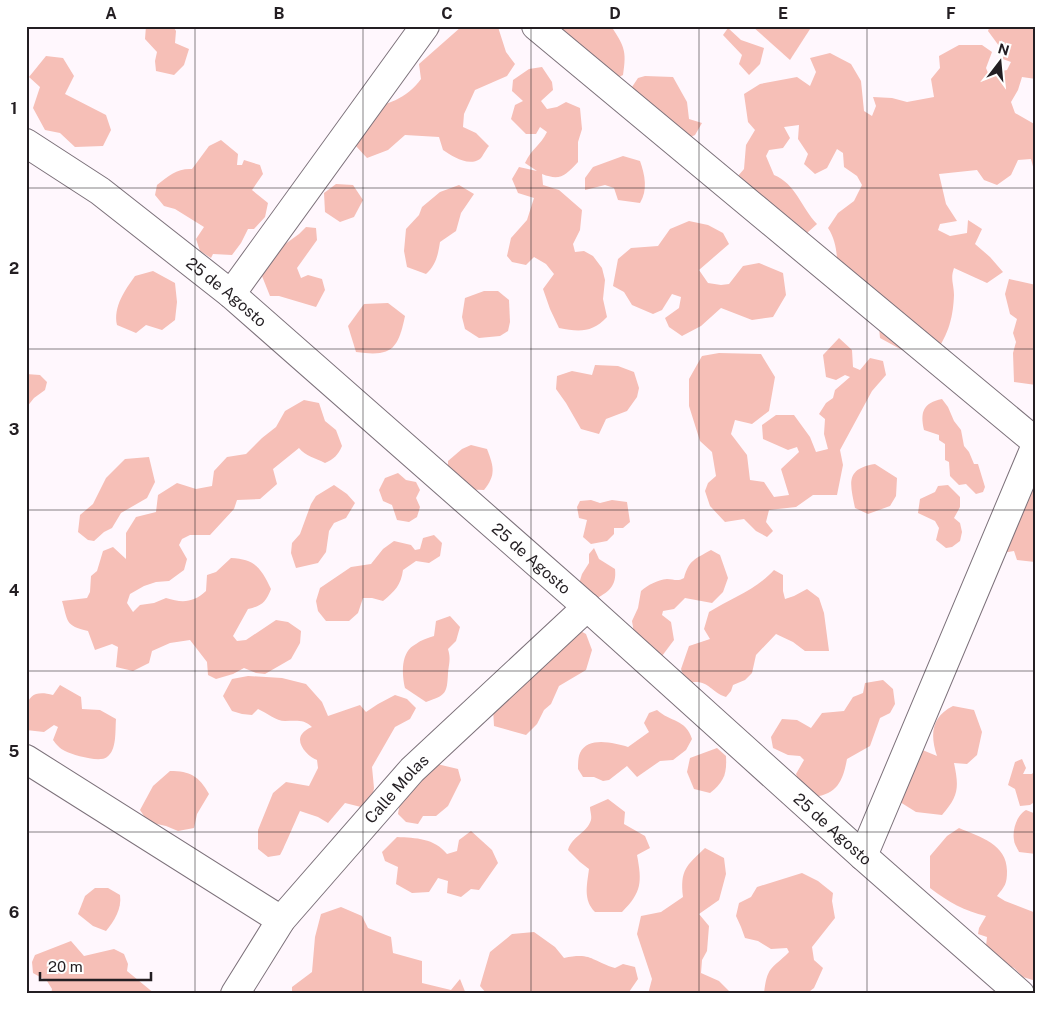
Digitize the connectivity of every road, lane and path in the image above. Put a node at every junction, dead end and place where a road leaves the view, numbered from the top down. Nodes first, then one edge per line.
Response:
1 (425, 26) edge
2 (536, 26) edge
3 (26, 143) edge
4 (231, 294) junction
5 (1036, 444) edge
6 (587, 608) junction
7 (26, 759) edge
8 (862, 856) junction
9 (281, 920) junction
10 (236, 994) edge
11 (1020, 994) edge

1 - 4 street
2 - 5 street
3 - 4 street, 25 de Agosto
4 - 6 street, 25 de Agosto
5 - 8 street
6 - 8 street, 25 de Agosto
6 - 9 street, Calle Molas
7 - 9 street
8 - 11 street, 25 de Agosto
9 - 10 street, Calle Molas

